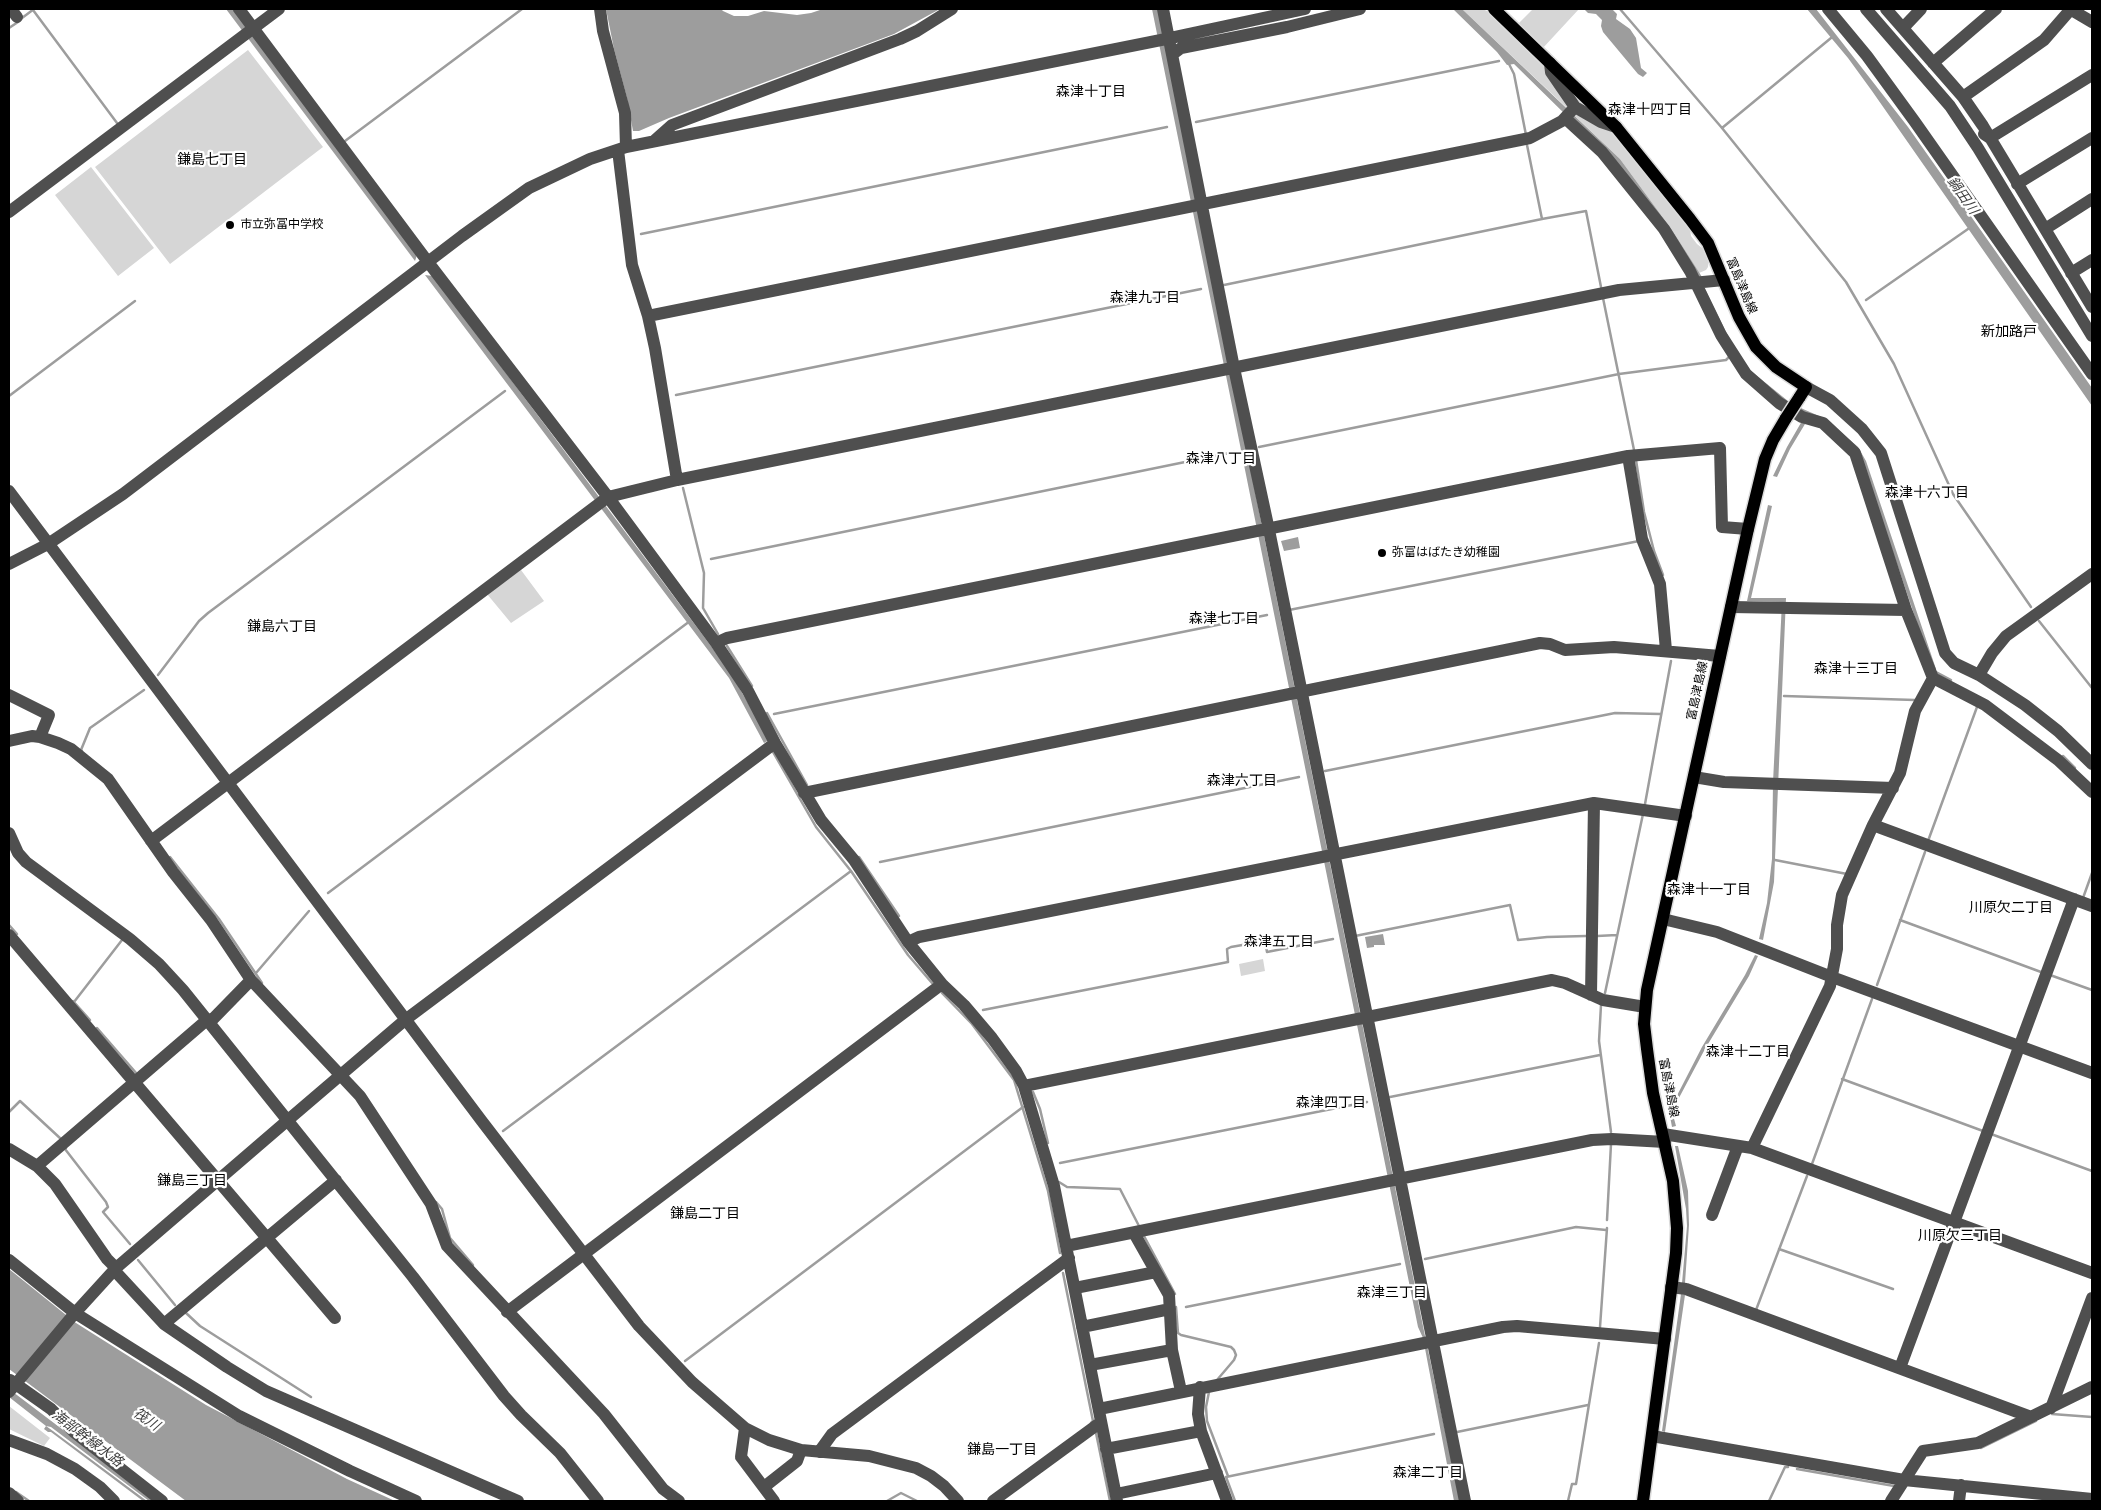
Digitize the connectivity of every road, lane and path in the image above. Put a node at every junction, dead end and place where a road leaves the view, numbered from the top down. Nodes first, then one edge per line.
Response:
1 (240, 9) edge
2 (279, 9) edge
3 (600, 9) edge
4 (952, 9) edge
5 (1164, 9) edge
6 (1305, 9) edge
7 (1360, 9) edge
8 (1494, 9) edge
9 (1828, 9) edge
10 (1866, 9) edge
11 (1880, 9) edge
12 (1886, 9) edge
13 (1921, 9) edge
14 (1996, 9) edge
15 (2071, 9) edge
16 (2092, 22) edge
17 (1903, 28) junction
18 (249, 31) junction
19 (1164, 39) junction
20 (1892, 39) junction
21 (1173, 54) junction
22 (1550, 62) junction
23 (1933, 63) junction
24 (2092, 75) edge
25 (1963, 97) junction
26 (1950, 106) junction
27 (1569, 113) junction
28 (1616, 127) junction
29 (1990, 138) junction
30 (2092, 138) edge
31 (652, 142) junction
32 (622, 149) junction
33 (2017, 184) junction
34 (2092, 199) edge
35 (1197, 206) junction
36 (9, 212) edge
37 (2045, 229) junction
38 (2092, 260) edge
39 (428, 262) junction
40 (2072, 273) junction
41 (1724, 280) junction
42 (1700, 282) junction
43 (2092, 307) edge
44 (648, 316) junction
45 (2092, 336) edge
46 (1228, 369) junction
47 (2092, 374) edge
48 (1806, 387) junction
49 (1628, 456) junction
50 (677, 480) junction
51 (9, 491) edge
52 (608, 497) junction
53 (1748, 529) junction
54 (1264, 531) junction
55 (48, 544) junction
56 (9, 564) edge
57 (2092, 574) edge
58 (1731, 606) junction
59 (1906, 610) junction
60 (716, 643) junction
61 (1666, 650) junction
62 (1720, 656) junction
63 (1979, 676) junction
64 (1933, 678) junction
65 (1296, 692) junction
66 (9, 695) edge
67 (40, 737) junction
68 (9, 741) edge
69 (775, 743) junction
70 (2092, 764) edge
71 (1694, 777) junction
72 (228, 783) junction
73 (1892, 788) junction
74 (2092, 792) edge
75 (804, 793) junction
76 (1594, 803) junction
77 (1686, 816) junction
78 (1873, 825) junction
79 (9, 833) edge
80 (151, 840) junction
81 (1335, 856) junction
82 (2074, 899) junction
83 (2092, 906) edge
84 (1663, 919) junction
85 (9, 934) edge
86 (908, 942) junction
87 (1832, 977) junction
88 (251, 980) junction
89 (942, 984) junction
90 (1591, 995) junction
91 (1645, 1007) junction
92 (1362, 1018) junction
93 (406, 1020) junction
94 (209, 1021) junction
95 (2019, 1046) junction
96 (2092, 1072) edge
97 (341, 1076) junction
98 (135, 1083) junction
99 (1024, 1086) junction
100 (288, 1120) junction
101 (1664, 1138) junction
102 (1738, 1146) junction
103 (1752, 1148) junction
104 (9, 1149) edge
105 (37, 1166) junction
106 (336, 1180) junction
107 (217, 1181) junction
108 (1395, 1181) junction
109 (1712, 1215) dead end
110 (1954, 1222) junction
111 (1134, 1233) junction
112 (266, 1238) junction
113 (1067, 1252) junction
114 (582, 1254) junction
115 (9, 1260) edge
116 (115, 1269) junction
117 (1156, 1272) junction
118 (2092, 1273) edge
119 (1671, 1287) junction
120 (1075, 1288) junction
121 (2092, 1298) edge
122 (1170, 1309) junction
123 (508, 1312) junction
124 (75, 1313) junction
125 (335, 1318) dead end
126 (164, 1324) junction
127 (1082, 1327) junction
128 (1665, 1339) junction
129 (1427, 1341) junction
130 (1172, 1350) junction
131 (1090, 1365) junction
132 (1900, 1368) junction
133 (11, 1386) edge
134 (1200, 1387) junction
135 (2092, 1387) edge
136 (1181, 1391) junction
137 (2051, 1408) junction
138 (1099, 1409) junction
139 (2031, 1418) junction
140 (1101, 1422) junction
141 (745, 1428) junction
142 (1201, 1431) junction
143 (1652, 1436) junction
144 (9, 1440) edge
145 (1106, 1449) junction
146 (801, 1450) junction
147 (819, 1452) junction
148 (1217, 1473) junction
149 (1904, 1480) junction
150 (1961, 1485) junction
151 (764, 1487) junction
152 (9, 1494) edge
153 (1117, 1498) edge
154 (2092, 1500) edge
155 (18, 1501) edge
156 (114, 1501) edge
157 (162, 1501) edge
158 (416, 1501) edge
159 (518, 1501) edge
160 (598, 1501) edge
161 (679, 1501) edge
162 (774, 1501) edge
163 (958, 1501) edge
164 (993, 1501) edge
165 (1227, 1501) edge
166 (1465, 1501) edge
167 (1643, 1501) edge
168 (1891, 1501) edge
169 (1959, 1501) edge

1 - 18 street
2 - 18 street
3 - 32 street
4 - 31 street
5 - 19 street
6 - 19 street
7 - 21 street
8 - 22 main road, 富島津島線
9 - 47 street
10 - 20 street
11 - 20 street
12 - 17 street
13 - 17 street
14 - 23 street
15 - 16 street
15 - 25 street
17 - 23 street
18 - 36 street
18 - 39 street
19 - 21 street
19 - 31 street
20 - 26 street
21 - 35 street
22 - 27 street
22 - 28 main road, 富島津島線
23 - 25 street
24 - 29 street
25 - 29 street
26 - 29 street
26 - 45 street
27 - 28 street
27 - 35 street
27 - 42 street
28 - 41 main road, 富島津島線
29 - 33 street
30 - 33 street
31 - 32 street
32 - 39 street
32 - 44 street
33 - 37 street
34 - 37 street
35 - 44 street
35 - 46 street
37 - 40 street
38 - 40 street
39 - 52 street
39 - 55 street
40 - 43 street
41 - 42 street
41 - 48 main road, 富島津島線
42 - 46 street
42 - 59 street
44 - 50 street
46 - 50 street
46 - 54 street
48 - 53 main road, 富島津島線, bridge
48 - 63 street
49 - 53 street
49 - 54 street
49 - 61 street
50 - 52 street
51 - 55 street
52 - 60 street
52 - 72 street
53 - 58 main road, 富島津島線
54 - 60 street
54 - 65 street
55 - 56 street
55 - 72 street
57 - 63 street
58 - 59 street
58 - 62 main road, 富島津島線
59 - 64 street
60 - 69 street
61 - 62 street
61 - 65 street
62 - 71 main road, 富島津島線
63 - 70 street
64 - 73 street
64 - 74 street
65 - 75 street
65 - 81 street
66 - 67 street
67 - 68 street
67 - 80 street
69 - 75 street
69 - 93 street
71 - 73 street
71 - 77 main road, 富島津島線
72 - 80 street
72 - 93 street
73 - 78 street
75 - 86 street
76 - 77 street
76 - 81 street
76 - 90 street
77 - 84 main road, 富島津島線
78 - 82 street
78 - 87 street
79 - 94 street
80 - 88 street
81 - 86 street
81 - 92 street
82 - 83 street
82 - 95 street
84 - 87 street
84 - 91 main road, 富島津島線
85 - 98 street
86 - 89 street
87 - 95 street
87 - 103 street
88 - 94 street
88 - 97 street
89 - 99 street
89 - 114 street
90 - 91 street
90 - 92 street
91 - 101 main road, 富島津島線
92 - 99 street
92 - 108 street
93 - 97 street
93 - 114 street
94 - 98 street
94 - 100 street
95 - 96 street
95 - 110 street
97 - 100 street
97 - 123 street
98 - 105 street
98 - 107 street
99 - 113 street
100 - 106 street
100 - 107 street
101 - 102 street
101 - 108 street
101 - 119 main road, 富島津島線
102 - 103 street
102 - 109 street
103 - 110 street
104 - 105 street
105 - 116 street
106 - 112 street
106 - 160 street
107 - 112 street
107 - 116 street
108 - 111 street
108 - 129 street
110 - 118 street
110 - 132 street
111 - 113 street
111 - 117 street
112 - 125 street
112 - 126 street
113 - 120 street
113 - 147 street
114 - 123 street
114 - 141 street
115 - 124 street
116 - 124 street
116 - 126 street
117 - 120 street
117 - 122 street
119 - 128 main road, 富島津島線
119 - 132 street
120 - 127 street
121 - 137 street
122 - 127 street
122 - 130 street
123 - 161 street
124 - 133 street
124 - 158 street
126 - 159 street
127 - 131 street
128 - 129 street
128 - 143 main road, 富島津島線
129 - 134 street
129 - 166 street
130 - 131 street
130 - 136 street
131 - 138 street
132 - 139 street
133 - 157 street
134 - 136 street
134 - 142 street
135 - 137 street
136 - 138 street
137 - 139 street
138 - 140 street
139 - 149 street
140 - 145 street
140 - 164 street
141 - 146 street
141 - 151 street
142 - 145 street
142 - 148 street
143 - 149 street
143 - 167 main road, 富島津島線
144 - 156 street
145 - 153 street
146 - 147 street
146 - 151 street
147 - 163 street
148 - 153 street
148 - 165 street
149 - 150 street
149 - 168 street
150 - 154 street
150 - 169 street
151 - 162 street
152 - 155 street

